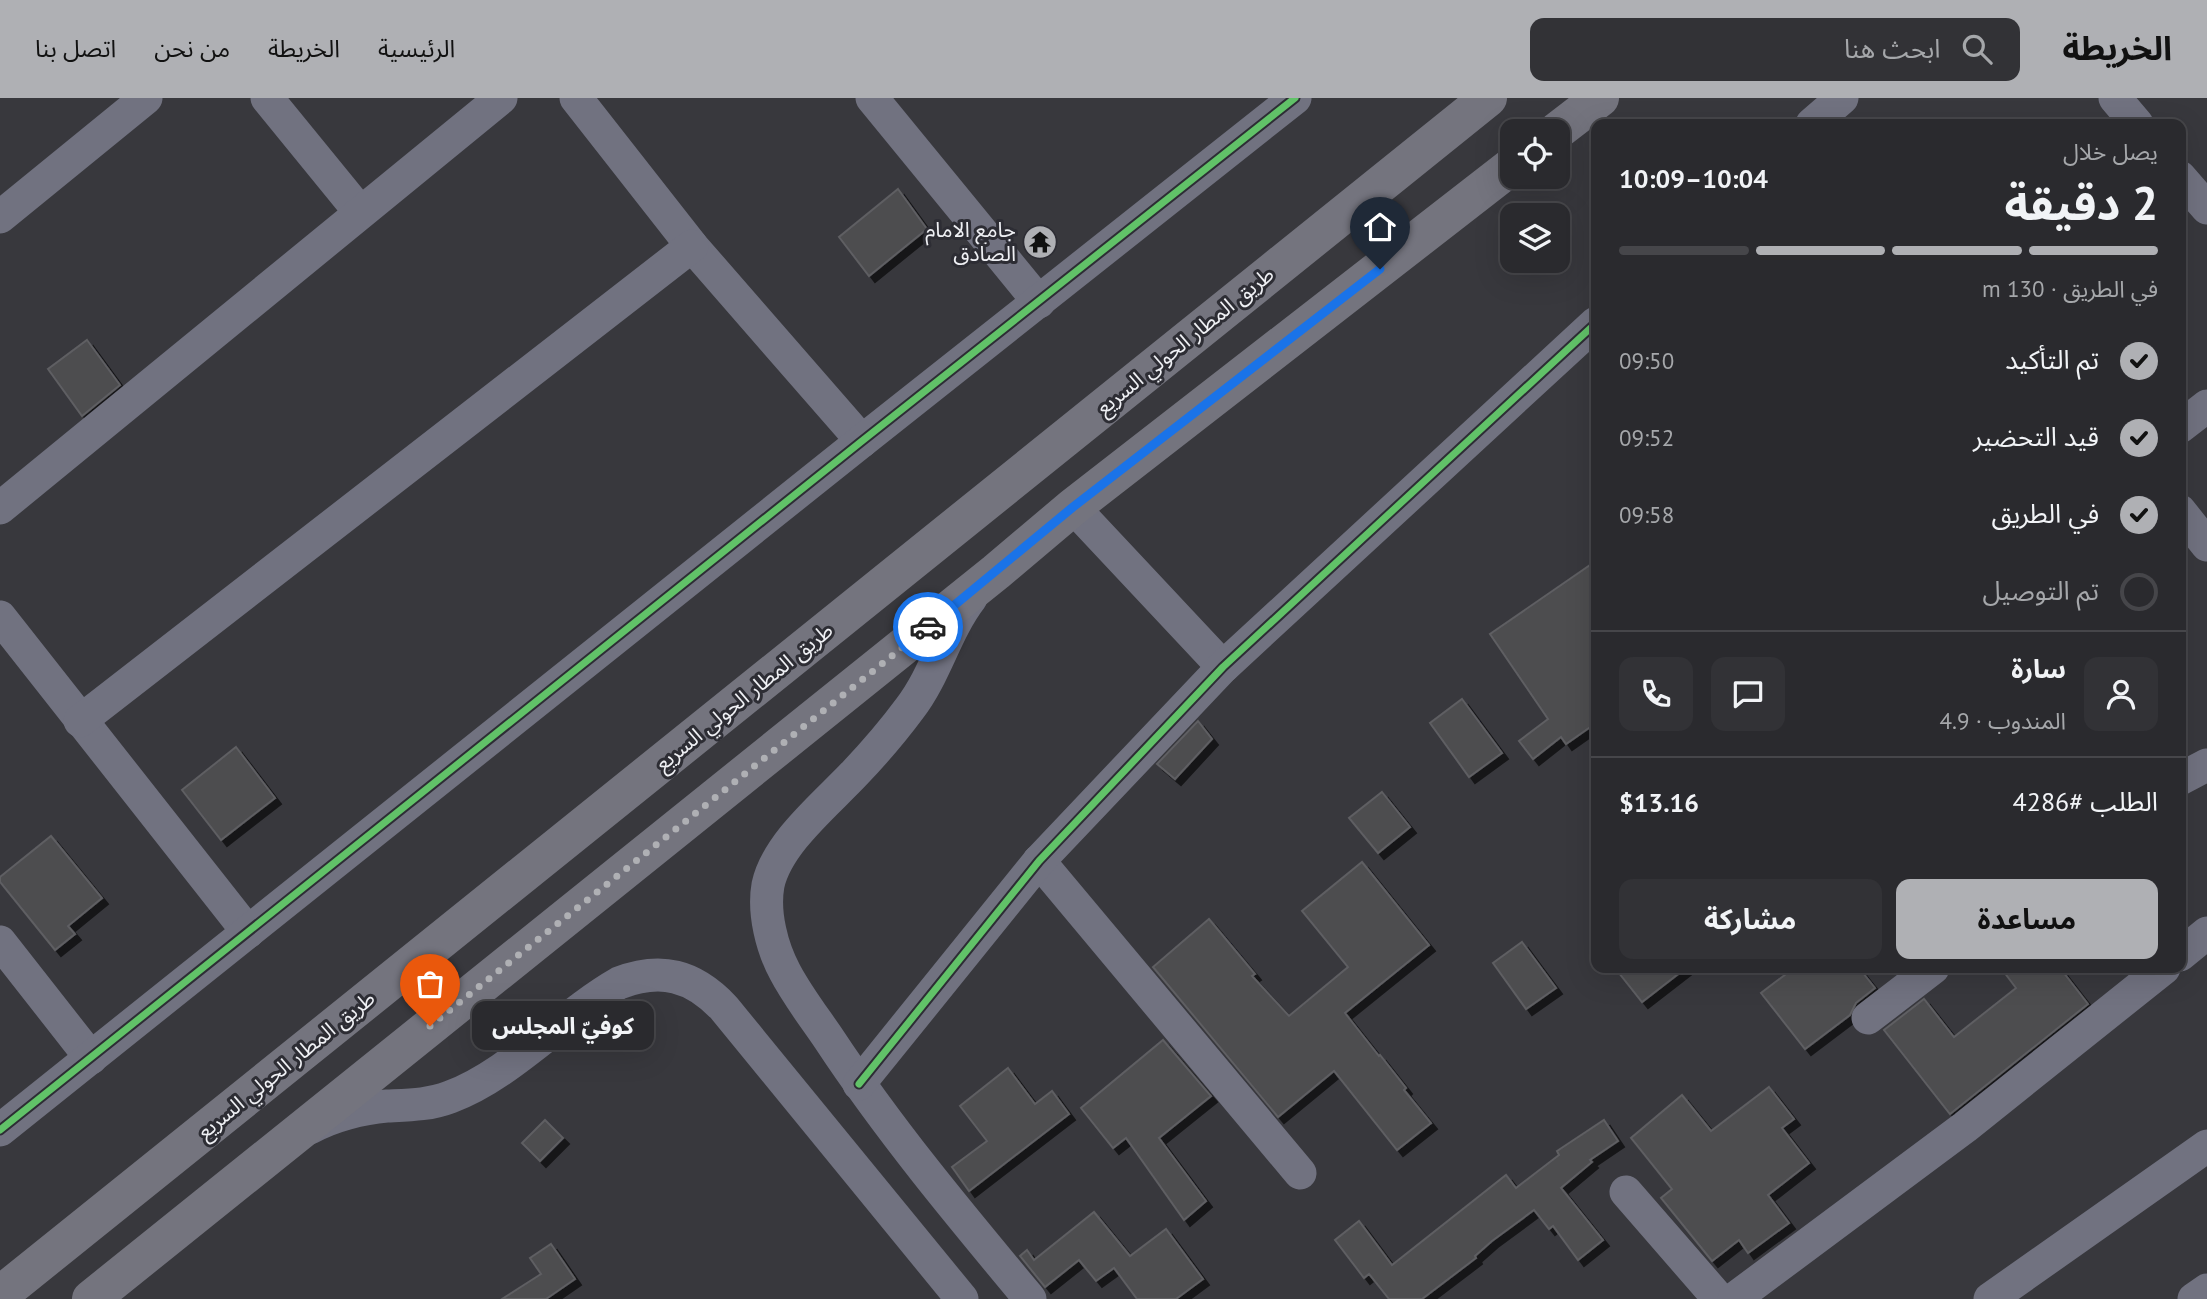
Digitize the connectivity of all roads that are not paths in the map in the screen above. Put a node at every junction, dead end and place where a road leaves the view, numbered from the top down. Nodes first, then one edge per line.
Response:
1 (146, 98) edge
2 (267, 98) edge
3 (501, 98) edge
4 (576, 98) edge
5 (872, 98) edge
6 (1295, 98) edge
7 (1488, 98) edge
8 (1600, 98) edge
9 (1842, 98) edge
10 (2115, 98) edge
11 (1818, 119) edge
12 (2133, 119) edge
13 (1570, 122) edge
14 (1500, 175) edge
15 (2186, 184) edge
16 (2207, 208) edge
17 (360, 212) junction
18 (0, 217) edge
19 (692, 246) junction
20 (1039, 302) junction
21 (1591, 328) edge
22 (2207, 407) edge
23 (2186, 423) edge
24 (862, 441) junction
25 (1073, 507) junction
26 (0, 508) edge
27 (2186, 519) edge
28 (2207, 545) edge
29 (996, 572) junction
30 (0, 617) edge
31 (1223, 667) junction
32 (80, 721) junction
33 (2207, 765) edge
34 (2186, 776) edge
35 (1039, 861) junction
36 (248, 932) junction
37 (2207, 933) edge
38 (0, 942) edge
39 (2186, 950) edge
40 (1926, 973) edge
41 (2158, 973) edge
42 (1868, 1018) dead end
43 (91, 1058) junction
44 (859, 1084) junction
45 (0, 1130) edge
46 (2207, 1146) edge
47 (278, 1148) junction
48 (1300, 1173) dead end
49 (1626, 1192) dead end
50 (2207, 1290) edge
51 (0, 1295) edge
52 (90, 1299) edge
53 (962, 1299) edge
54 (1030, 1299) edge
55 (1719, 1299) edge
56 (1734, 1299) edge
57 (1990, 1299) edge
58 (2194, 1299) edge

1 - 18 street
2 - 17 street
3 - 17 street
4 - 19 street
5 - 20 street
6 - 20 street
7 - 51 highway, طريق المطار الحولي السريع
8 - 13 highway
9 - 11 street
10 - 12 street
14 - 25 highway
15 - 16 street
17 - 26 street
19 - 24 street
19 - 32 street
20 - 24 street
21 - 31 street
22 - 23 street
24 - 36 street
25 - 29 highway
25 - 31 street
27 - 28 street
29 - 44 street
29 - 47 highway
30 - 32 street
31 - 35 street
32 - 36 street
33 - 34 street
35 - 44 street
35 - 48 street
36 - 43 street
37 - 39 street
38 - 43 street
40 - 42 street
41 - 56 street
43 - 45 street
44 - 54 street
46 - 57 street
47 - 52 highway
47 - 53 street
49 - 55 street
50 - 58 street

